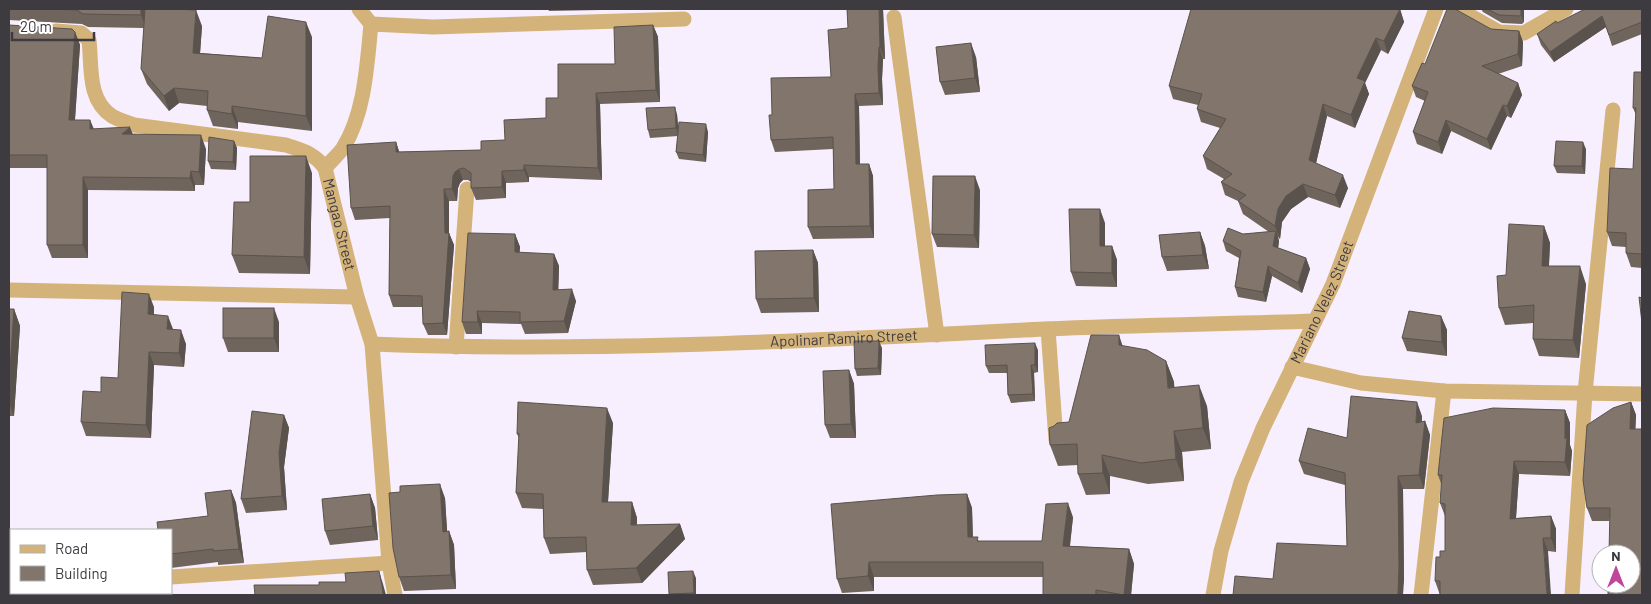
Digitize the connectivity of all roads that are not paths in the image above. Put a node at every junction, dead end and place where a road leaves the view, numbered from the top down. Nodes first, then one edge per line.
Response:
1 (359, 9) edge
2 (1436, 9) edge
3 (1458, 9) edge
4 (1566, 9) edge
5 (894, 17) dead end
6 (684, 19) dead end
7 (370, 24) junction
8 (45, 31) edge
9 (1613, 110) dead end
10 (325, 168) junction
11 (467, 189) dead end
12 (9, 290) edge
13 (357, 297) junction
14 (1315, 321) junction
15 (1048, 329) junction
16 (937, 335) junction
17 (372, 344) junction
18 (456, 347) junction
19 (1292, 367) junction
20 (1444, 391) junction
21 (1585, 393) junction
22 (1642, 394) edge
23 (1056, 440) edge
24 (389, 562) junction
25 (172, 577) edge
26 (396, 595) edge
27 (1213, 595) edge
28 (1420, 595) edge
29 (1572, 595) edge

1 - 7 street
2 - 14 street, Mariano Velez Street
3 - 4 street
5 - 16 street
6 - 7 street
7 - 10 street
8 - 10 street, Mangao Street
9 - 21 street
10 - 13 street, Mangao Street
11 - 18 street
12 - 13 street
13 - 17 street, Mangao Street
14 - 15 street, Apolinar Ramiro Street
14 - 19 street, Mariano Velez Street
15 - 16 street, Apolinar Ramiro Street
15 - 23 street
16 - 18 street, Apolinar Ramiro Street
17 - 18 street, Apolinar Ramiro Street
17 - 24 street, Mangao Street
19 - 20 street
19 - 27 street, Mariano Velez Street
20 - 21 street
20 - 28 street
21 - 22 street
21 - 29 street
24 - 25 street
24 - 26 street, Mangao Street

